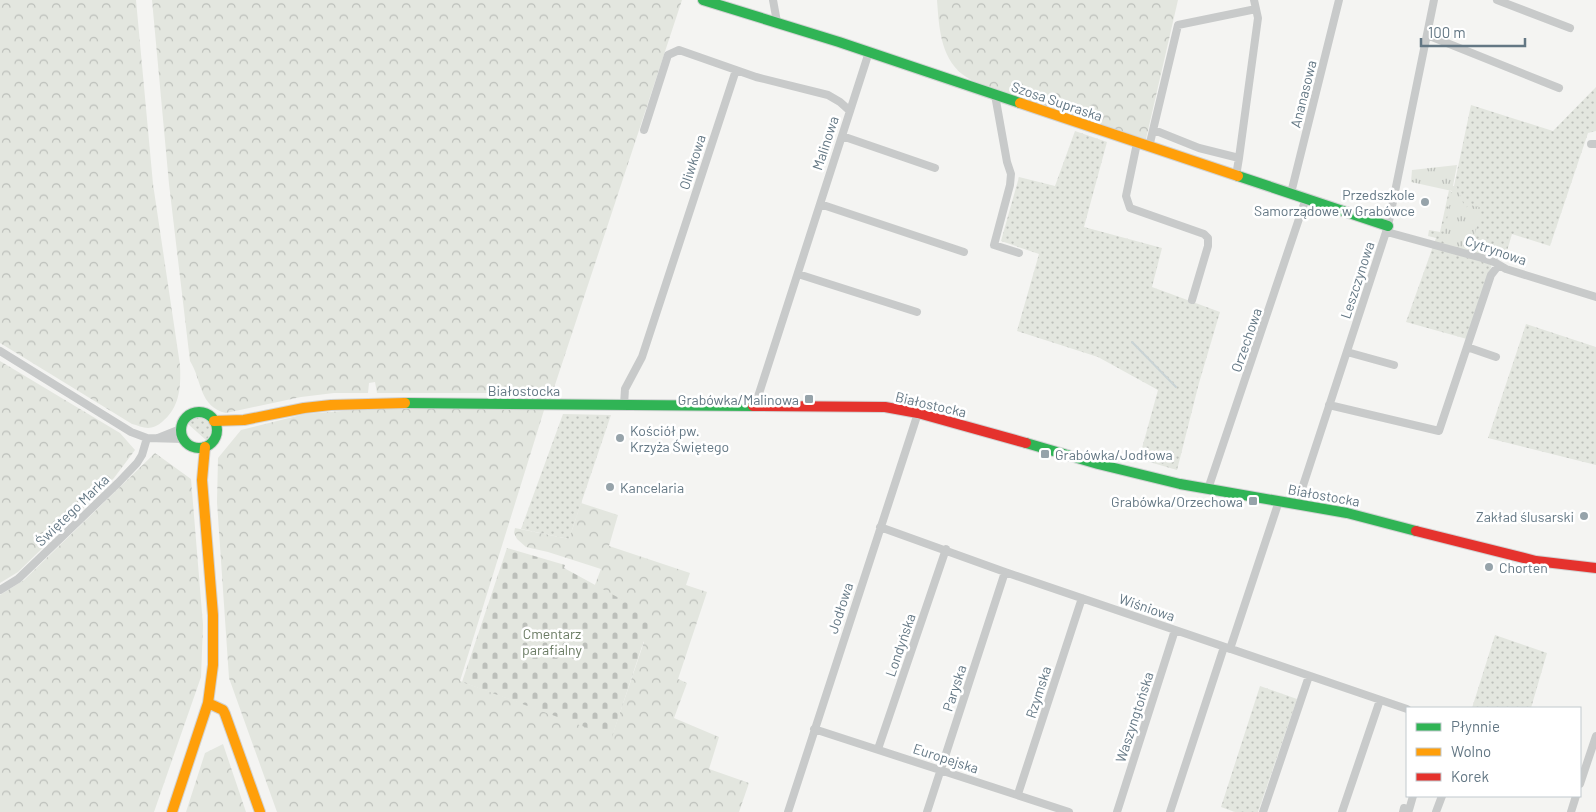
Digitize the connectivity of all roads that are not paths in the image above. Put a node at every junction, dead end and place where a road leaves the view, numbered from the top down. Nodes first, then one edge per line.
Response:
1 (773, 0) edge
2 (1254, 0) edge
3 (1339, 0) edge
4 (1434, 0) edge
5 (1497, 0) edge
6 (704, 1) edge
7 (1256, 9) junction
8 (777, 22) junction
9 (1570, 28) dead end
10 (1427, 35) junction
11 (870, 52) junction
12 (736, 70) junction
13 (1560, 88) dead end
14 (995, 95) junction
15 (850, 111) junction
16 (644, 130) dead end
17 (1154, 130) junction
18 (842, 136) junction
19 (1137, 143) junction
20 (1149, 147) junction
21 (1239, 158) junction
22 (935, 168) dead end
23 (1236, 176) junction
24 (1291, 193) junction
25 (1306, 198) junction
26 (820, 204) junction
27 (1388, 229) junction
28 (964, 252) dead end
29 (1019, 253) dead end
30 (1498, 266) junction
31 (798, 274) junction
32 (1596, 298) edge
33 (1192, 300) dead end
34 (917, 312) dead end
35 (1467, 347) junction
36 (0, 351) edge
37 (1347, 352) junction
38 (1496, 357) dead end
39 (1394, 365) dead end
40 (624, 404) junction
41 (1329, 405) junction
42 (755, 406) junction
43 (918, 413) junction
44 (244, 420) junction
45 (214, 421) junction
46 (182, 426) junction
47 (217, 432) junction
48 (147, 438) junction
49 (158, 438) junction
50 (184, 439) junction
51 (194, 447) junction
52 (205, 447) junction
53 (202, 474) junction
54 (1208, 489) junction
55 (1279, 501) junction
56 (1297, 504) junction
57 (880, 527) junction
58 (946, 549) junction
59 (1596, 568) edge
60 (1005, 572) junction
61 (0, 590) edge
62 (1082, 598) junction
63 (1175, 630) junction
64 (1227, 648) junction
65 (1309, 676) junction
66 (1380, 700) junction
67 (208, 703) junction
68 (1406, 709) edge
69 (814, 729) junction
70 (1596, 736) edge
71 (878, 750) junction
72 (1582, 769) edge
73 (940, 770) junction
74 (1018, 794) junction
75 (1413, 797) edge
76 (1442, 797) edge
77 (1576, 797) edge
78 (172, 812) edge
79 (260, 812) edge
80 (788, 812) edge
81 (926, 812) edge
82 (1070, 812) edge
83 (1117, 812) edge
84 (1170, 812) edge
85 (1263, 812) edge
86 (1342, 812) edge
87 (1402, 812) edge
88 (1436, 812) edge
89 (1571, 812) edge

1 - 8 street
2 - 7 street
3 - 24 street, Ananasowa
4 - 10 street, Leszczynowa
5 - 9 street
6 - 8 street
7 - 17 street
7 - 21 street
8 - 11 street
10 - 13 street
10 - 27 street, Leszczynowa
11 - 14 street, Szosa Supraska
11 - 15 street, Malinowa
12 - 15 street
12 - 16 street
12 - 40 street, Oliwkowa
14 - 19 street, Szosa Supraska
14 - 29 street
15 - 18 street, Malinowa
17 - 20 street
17 - 21 street
18 - 22 street
18 - 26 street, Malinowa
19 - 20 street, Szosa Supraska
19 - 33 street
20 - 23 street, Szosa Supraska
21 - 23 street
23 - 24 street, Cytrynowa
24 - 25 street, Cytrynowa
25 - 27 street, Cytrynowa
25 - 54 street, Orzechowa
26 - 28 street
26 - 31 street, Malinowa
27 - 30 street, Cytrynowa
27 - 37 street, Leszczynowa
30 - 32 street, Cytrynowa
30 - 35 street
31 - 34 street
31 - 42 street, Malinowa
35 - 38 street
35 - 41 street
36 - 48 street
37 - 39 street
37 - 41 street, Leszczynowa
40 - 42 street, Białostocka
40 - 44 street, Białostocka
41 - 56 street, Leszczynowa
42 - 43 street, Białostocka
43 - 54 street, Białostocka
43 - 57 street, Jodłowa
44 - 45 street, Białostocka
44 - 47 street, Białostocka
45 - 46 street
45 - 47 street
46 - 49 street
46 - 50 street
47 - 52 street
48 - 49 street
48 - 61 street, Świętego Marka
49 - 50 street
50 - 51 street
51 - 52 street
51 - 53 street
52 - 53 street
53 - 67 street
54 - 55 street, Białostocka
55 - 56 street, Białostocka
55 - 64 street
56 - 59 street, Białostocka
57 - 58 street, Wiśniowa
57 - 69 street, Jodłowa
58 - 60 street, Wiśniowa
58 - 71 street, Londyńska
60 - 62 street, Wiśniowa
60 - 73 street, Paryska
62 - 63 street, Wiśniowa
62 - 74 street, Rzymska
63 - 64 street, Wiśniowa
63 - 83 street, Waszyngtońska
64 - 65 street, Wiśniowa
64 - 84 street
65 - 66 street, Wiśniowa
65 - 85 street
66 - 68 street, Wiśniowa
66 - 86 street
67 - 78 street
67 - 79 street
69 - 71 street, Europejska
69 - 80 street, Jodłowa
70 - 72 street
71 - 73 street, Europejska
73 - 74 street, Europejska
73 - 81 street, Paryska
74 - 82 street, Europejska
75 - 87 street
76 - 88 street
77 - 89 street

